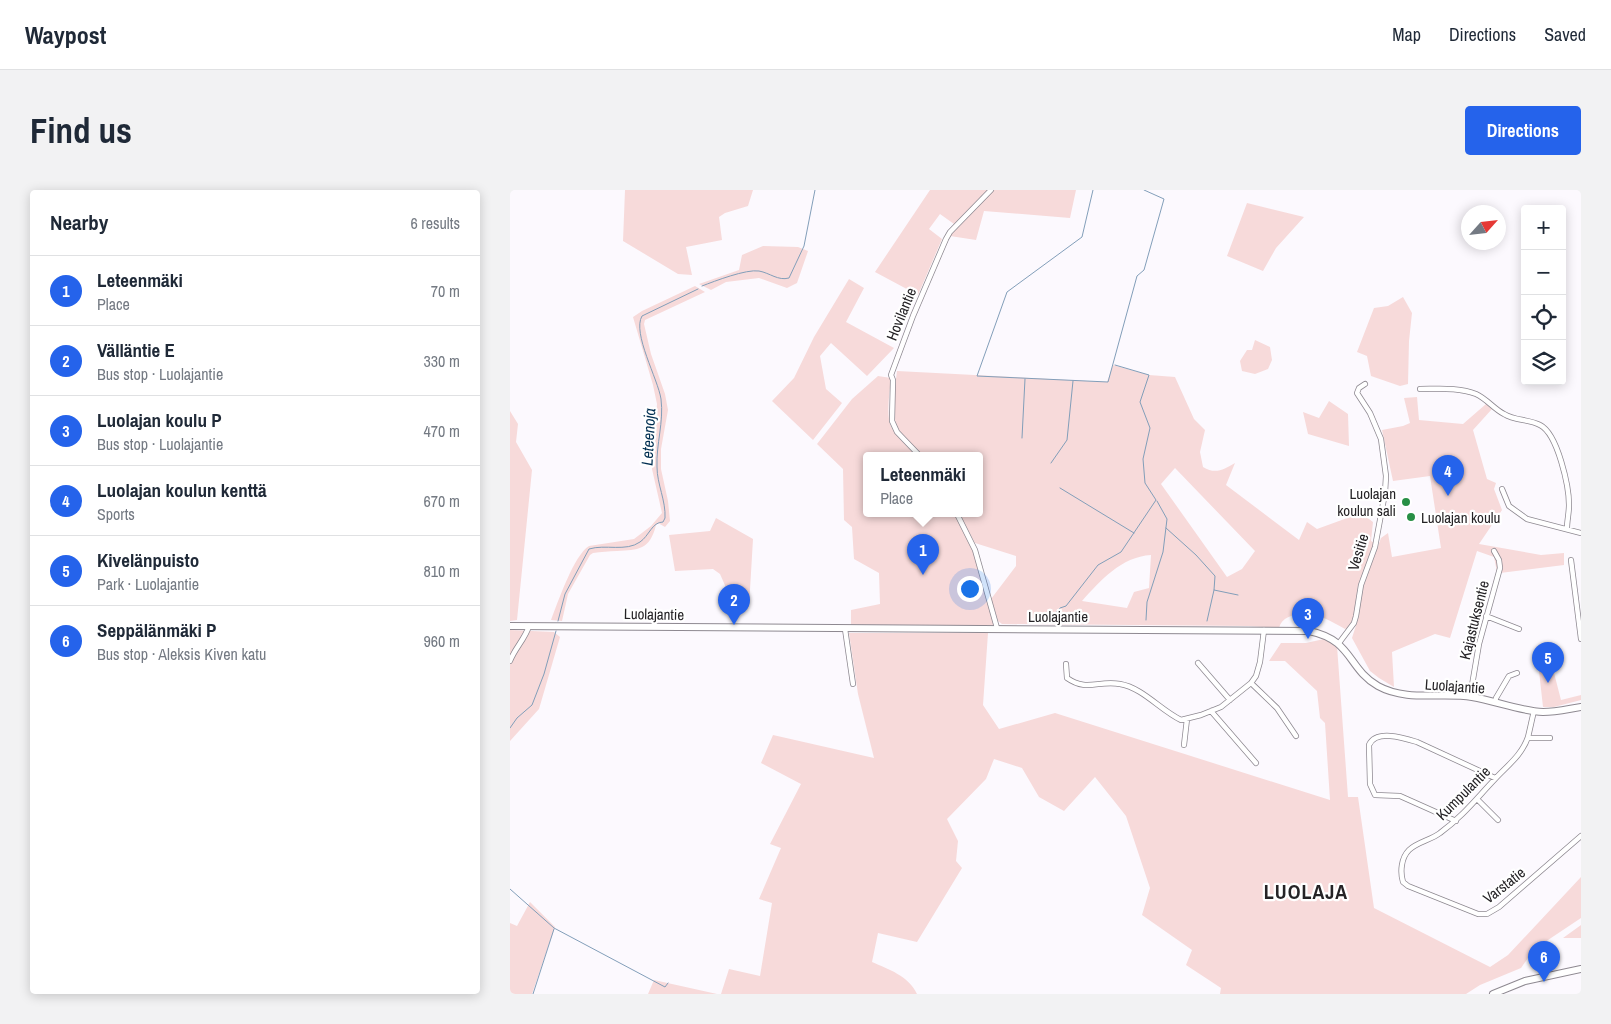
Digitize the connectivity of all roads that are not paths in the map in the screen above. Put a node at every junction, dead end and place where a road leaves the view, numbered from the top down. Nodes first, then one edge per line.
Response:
1 (991, 190) edge
2 (1365, 384) dead end
3 (1420, 389) dead end
4 (916, 452) edge
5 (1502, 489) dead end
6 (958, 517) edge
7 (1567, 528) junction
8 (1581, 533) edge
9 (1494, 551) dead end
10 (1571, 560) dead end
11 (1486, 616) junction
12 (510, 626) edge
13 (529, 626) junction
14 (997, 628) junction
15 (1519, 628) dead end
16 (845, 629) junction
17 (1264, 630) junction
18 (1581, 639) edge
19 (1339, 643) junction
20 (510, 661) edge
21 (1066, 664) dead end
22 (1198, 664) dead end
23 (1518, 673) dead end
24 (1251, 683) junction
25 (853, 684) dead end
26 (1470, 697) junction
27 (1230, 700) junction
28 (1496, 702) junction
29 (1581, 706) edge
30 (1211, 711) junction
31 (1534, 711) junction
32 (1187, 719) junction
33 (1296, 736) dead end
34 (1528, 738) junction
35 (1550, 738) dead end
36 (1184, 745) dead end
37 (1256, 763) dead end
38 (1495, 778) junction
39 (1477, 800) junction
40 (1456, 820) junction
41 (1498, 820) dead end
42 (1581, 836) edge
43 (1403, 882) joint
44 (1581, 969) edge
45 (1493, 994) edge

1 - 4 street, Hovilantie
2 - 19 street, Vesitie
3 - 7 street
5 - 7 street
6 - 14 street
7 - 8 street
9 - 11 street, Kajastuksentie
10 - 18 street
11 - 15 street
11 - 26 street, Kajastuksentie
12 - 13 main road, Luolajantie
13 - 16 main road, Luolajantie
13 - 20 street
14 - 16 main road, Luolajantie
14 - 17 main road, Luolajantie
16 - 25 street
17 - 19 main road, Luolajantie
17 - 24 street
19 - 26 main road, Luolajantie
21 - 32 street
22 - 27 street
23 - 28 street
24 - 27 street
24 - 33 street
26 - 28 main road, Luolajantie
27 - 30 street
28 - 31 main road, Luolajantie
29 - 31 main road, Luolajantie
30 - 32 street
30 - 37 street
31 - 34 street, Kumpulantie
32 - 36 street
34 - 35 street
34 - 38 street, Kumpulantie
38 - 39 street, Kumpulantie
38 - 40 street
39 - 40 street, Kumpulantie
39 - 41 street
40 - 43 street, Kumpulantie
42 - 43 street, Varstatie
44 - 45 main road

